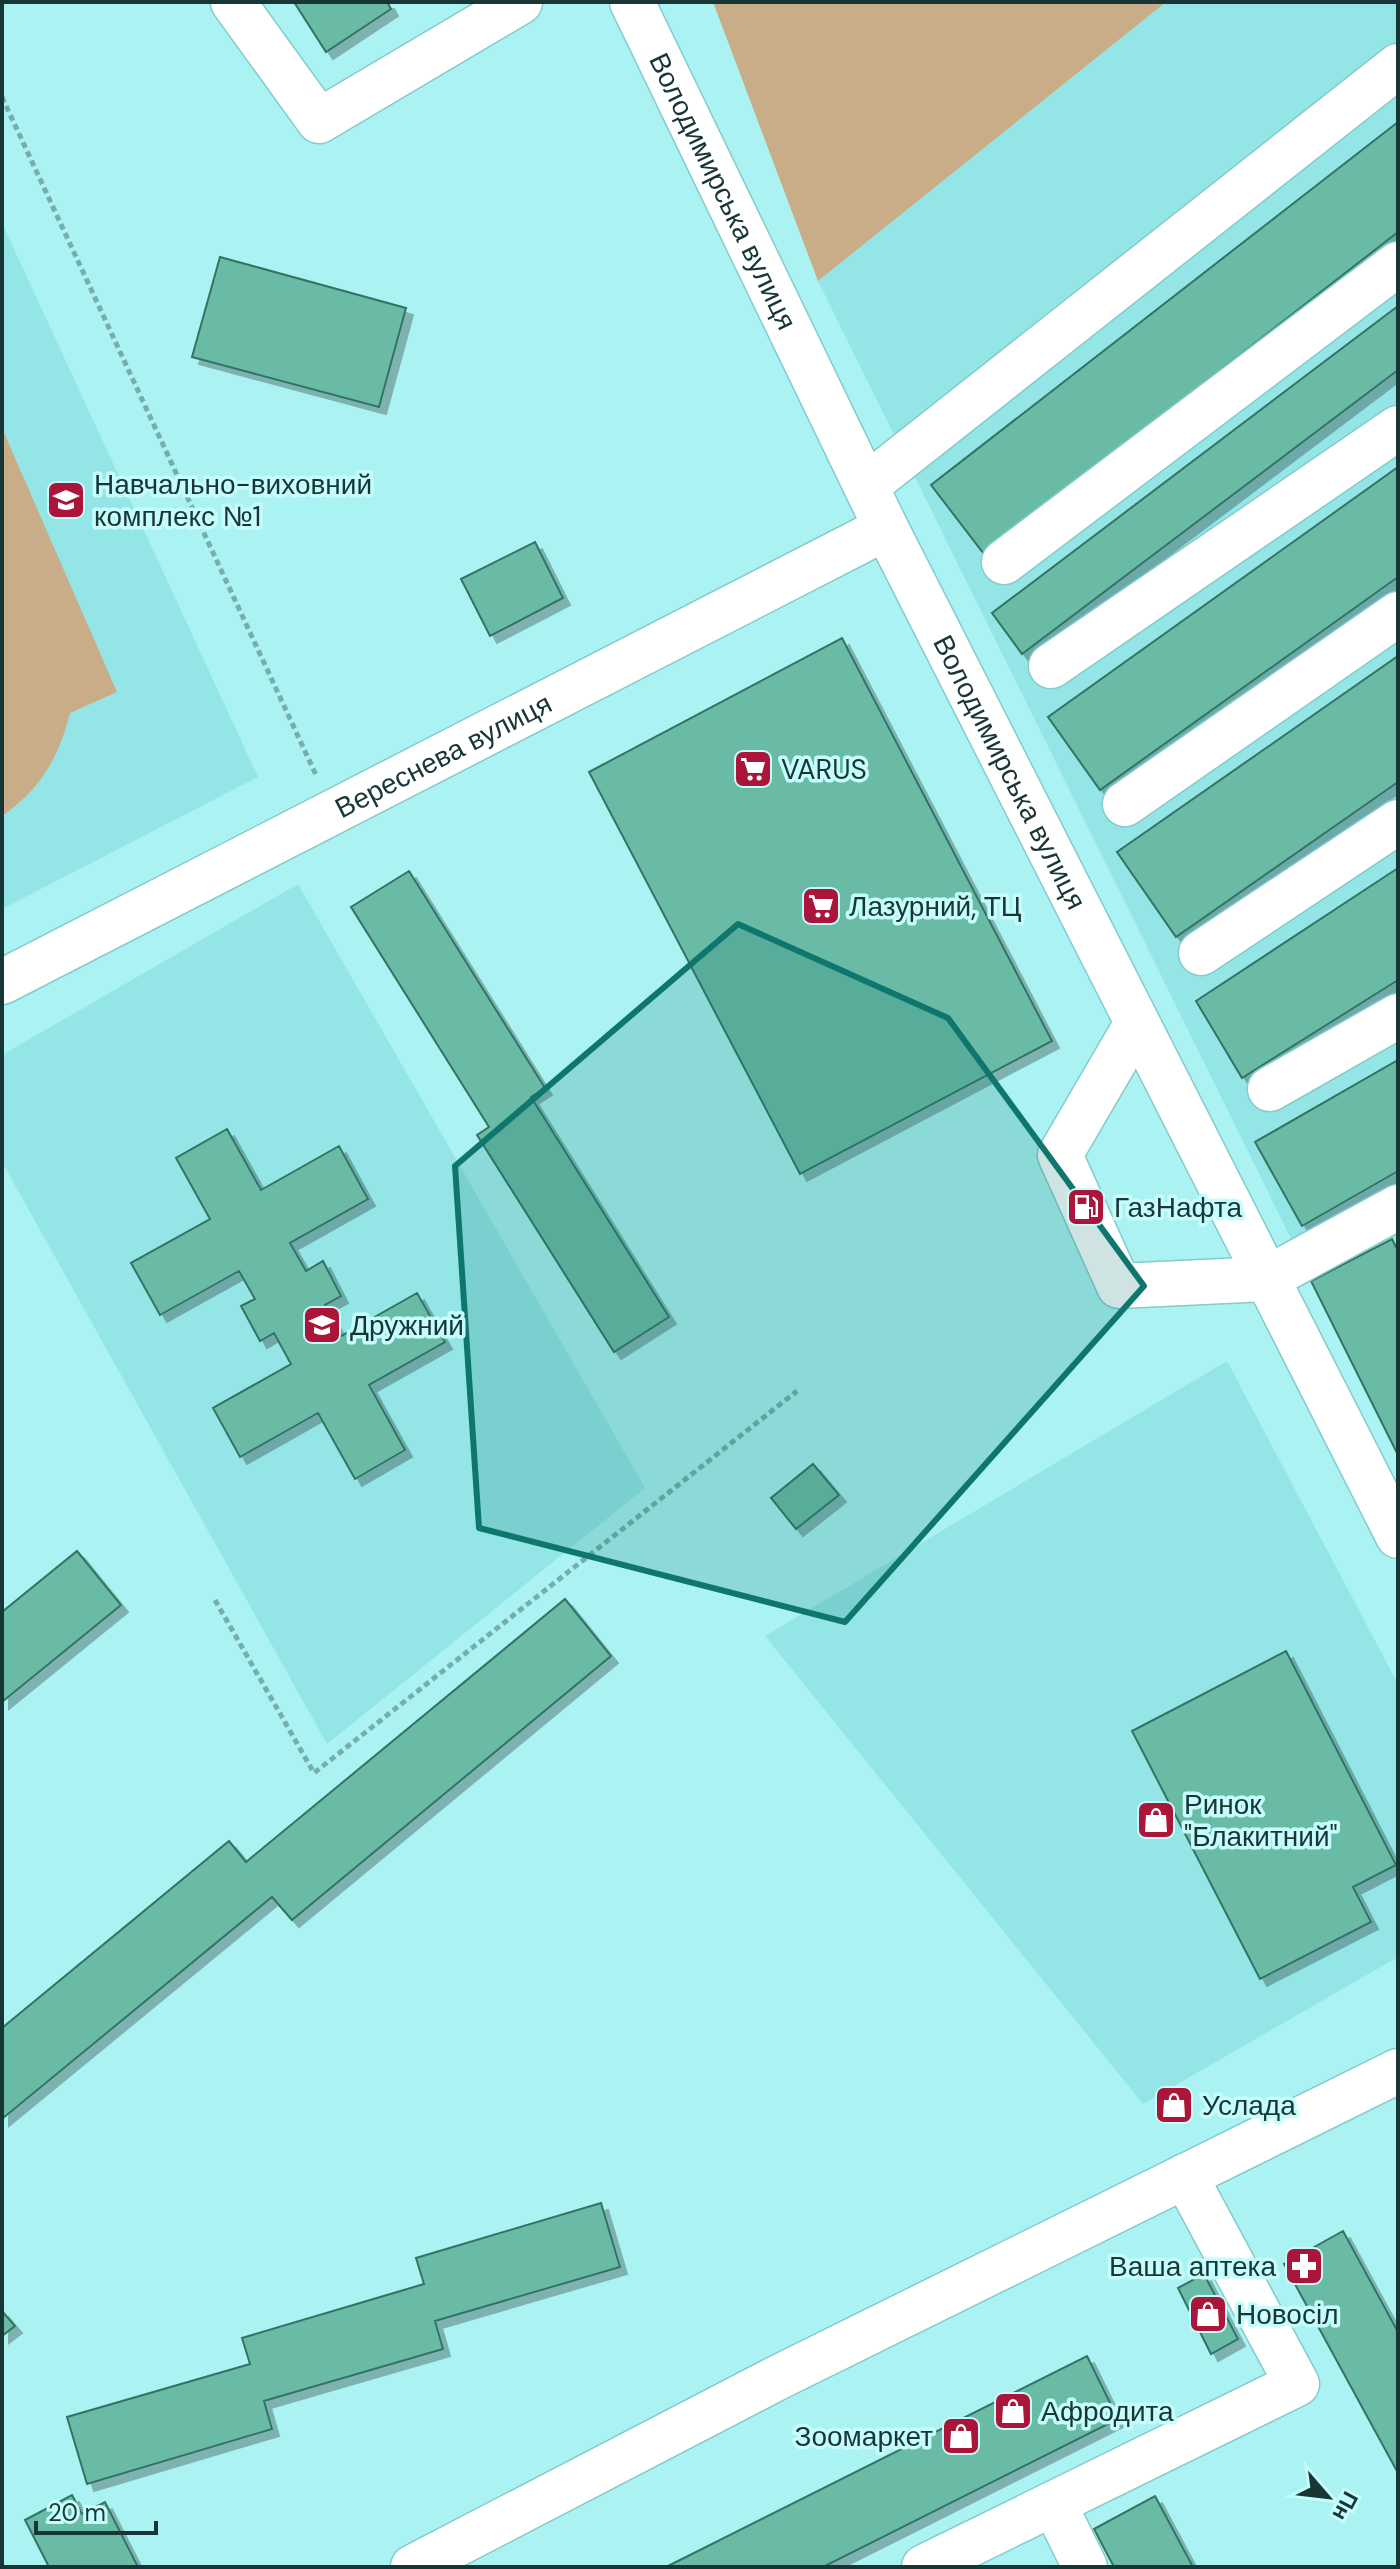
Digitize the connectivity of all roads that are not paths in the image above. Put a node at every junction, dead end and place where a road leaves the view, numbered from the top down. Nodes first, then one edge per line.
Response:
1 (233, 2) edge
2 (520, 2) edge
3 (632, 2) edge
4 (1398, 66) edge
5 (1398, 264) edge
6 (1398, 428) edge
7 (866, 486) junction
8 (886, 528) junction
9 (1004, 562) dead end
10 (1398, 614) edge
11 (1051, 666) dead end
12 (1125, 804) dead end
13 (1398, 822) edge
14 (1201, 953) dead end
15 (2, 982) edge
16 (1398, 1016) edge
17 (1137, 1023) junction
18 (1270, 1089) dead end
19 (1398, 1207) edge
20 (1266, 1279) junction
21 (1398, 1536) edge
22 (1395, 2081) edge
23 (1185, 2176) junction
24 (1055, 2506) junction
25 (413, 2567) edge
26 (924, 2567) edge
27 (1085, 2567) edge

1 - 2 street
3 - 7 street, Володимирська вулиця
4 - 7 street
5 - 9 street
6 - 11 street
7 - 8 street, Володимирська вулиця
8 - 15 street, Вереснева вулиця
8 - 17 street, Володимирська вулиця
10 - 12 street
13 - 14 street
16 - 18 street
17 - 20 street, Володимирська вулиця
17 - 20 street
19 - 20 street
20 - 21 street, Володимирська вулиця
22 - 23 street
23 - 24 street
23 - 25 street
24 - 26 street
24 - 27 street

